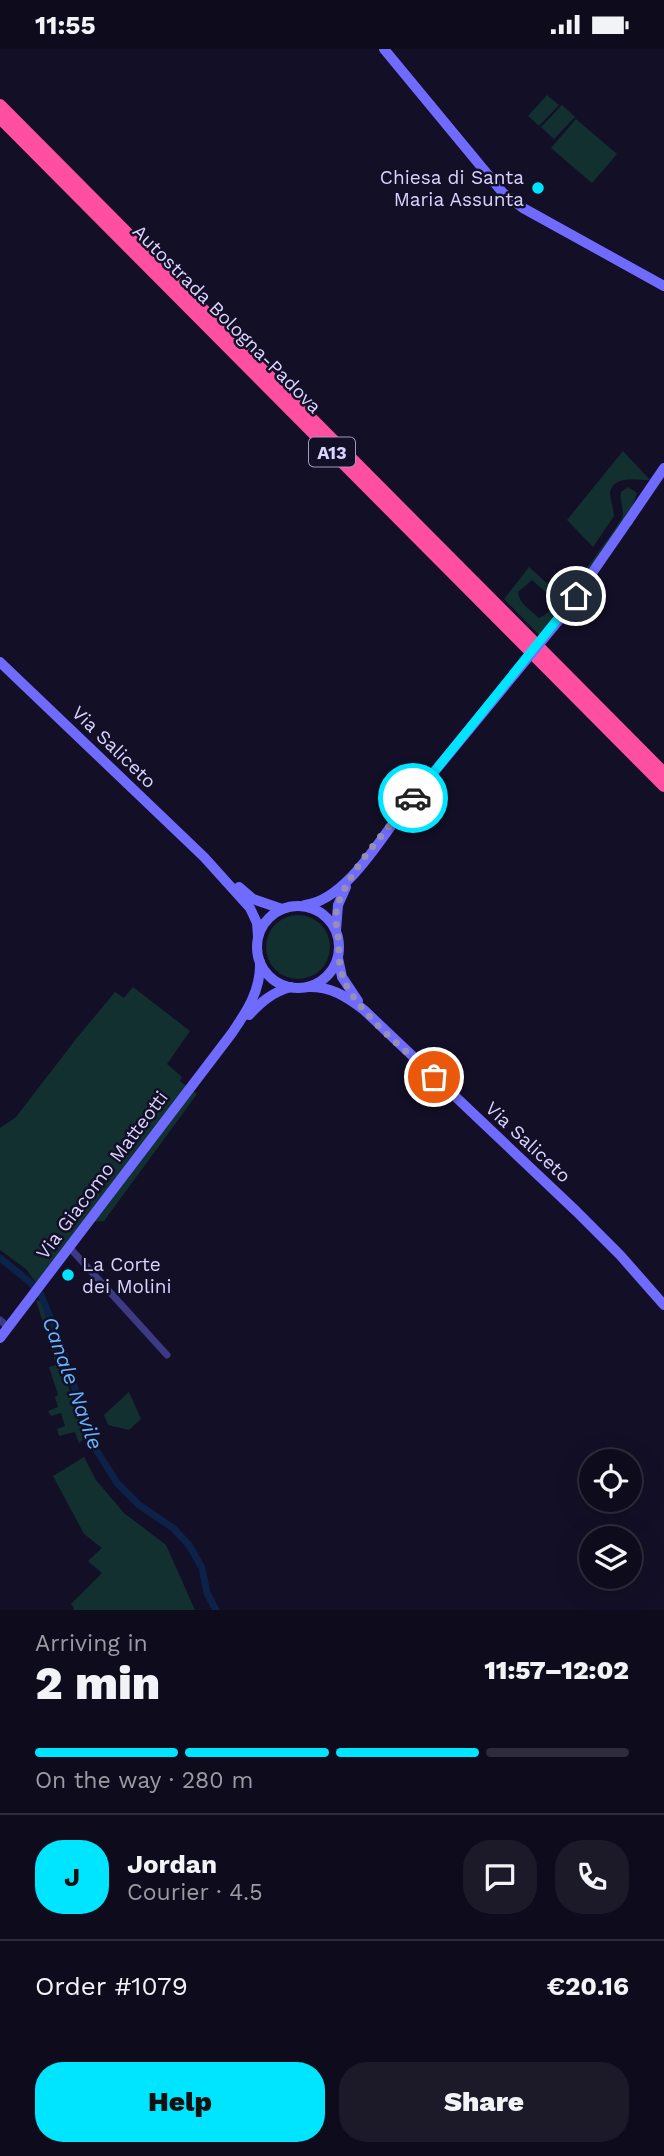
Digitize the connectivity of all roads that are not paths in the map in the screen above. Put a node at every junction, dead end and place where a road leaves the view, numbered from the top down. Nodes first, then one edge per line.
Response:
1 (384, 49) edge
2 (0, 105) edge
3 (0, 118) edge
4 (664, 286) edge
5 (664, 468) edge
6 (0, 663) edge
7 (664, 773) edge
8 (664, 786) edge
9 (204, 857) junction
10 (353, 874) junction
11 (301, 906) junction
12 (282, 909) junction
13 (337, 934) junction
14 (258, 936) junction
15 (337, 958) junction
16 (260, 962) junction
17 (291, 987) junction
18 (307, 987) junction
19 (364, 1010) junction
20 (232, 1033) junction
21 (69, 1247) junction
22 (664, 1305) edge
23 (4, 1324) edge
24 (0, 1338) edge
25 (167, 1356) dead end

1 - 4 main road
2 - 7 highway, Autostrada Bologna-Padova / A13
3 - 8 highway, Autostrada Bologna-Padova / A13
5 - 10 main road, bridge
6 - 9 main road, Via Saliceto
9 - 12 main road, Via Saliceto
9 - 14 main road, Via Saliceto
10 - 11 main road
10 - 13 main road
11 - 12 main road
11 - 13 main road
12 - 14 main road
13 - 15 main road, Via Saliceto
14 - 16 main road, Via Saliceto
15 - 18 main road
15 - 19 main road, Via Saliceto
16 - 17 main road
16 - 20 main road, Via Giacomo Matteotti
17 - 18 main road, Via Saliceto
17 - 20 main road, Via Giacomo Matteotti
18 - 19 main road, Via Saliceto
19 - 22 main road, Via Saliceto
20 - 21 main road, Via Giacomo Matteotti
21 - 23 main road, Via Giacomo Matteotti
21 - 25 street
23 - 24 main road, Via Giacomo Matteotti

